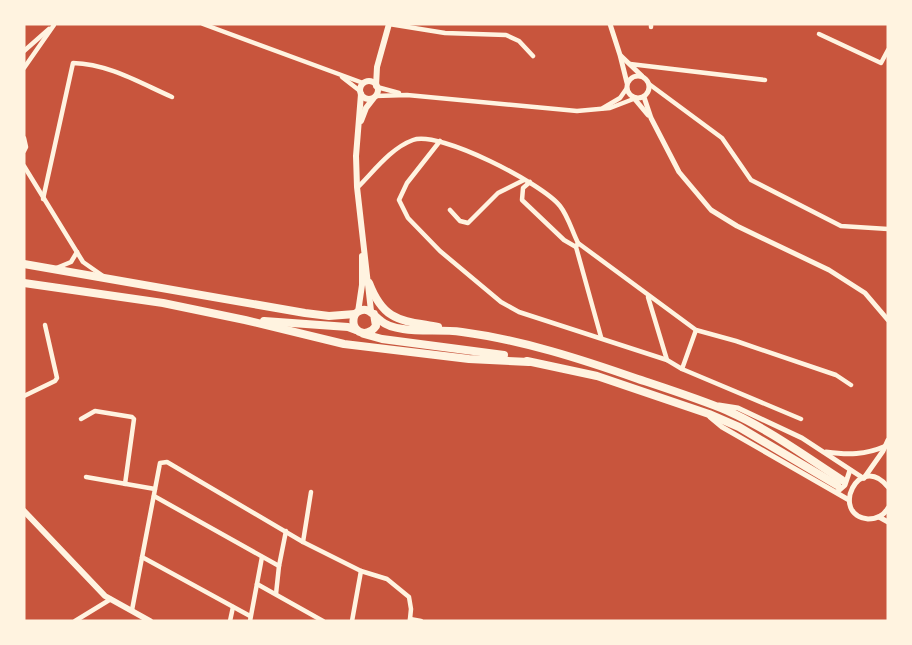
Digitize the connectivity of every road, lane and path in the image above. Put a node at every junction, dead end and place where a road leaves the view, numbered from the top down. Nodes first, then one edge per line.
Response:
1 (203, 24) edge
2 (389, 24) edge
3 (610, 24) edge
4 (55, 25) edge
5 (819, 34) dead end
6 (888, 50) edge
7 (24, 51) edge
8 (620, 55) junction
9 (533, 56) dead end
10 (630, 64) junction
11 (377, 66) junction
12 (24, 68) edge
13 (340, 75) junction
14 (642, 76) junction
15 (765, 80) dead end
16 (365, 83) junction
17 (649, 84) junction
18 (377, 86) junction
19 (627, 86) junction
20 (360, 93) junction
21 (407, 95) junction
22 (172, 97) dead end
23 (374, 97) junction
24 (644, 97) junction
25 (635, 98) junction
26 (595, 111) junction
27 (651, 118) junction
28 (358, 130) junction
29 (24, 138) edge
30 (440, 141) junction
31 (24, 151) edge
32 (24, 166) edge
33 (524, 180) junction
34 (530, 182) junction
35 (357, 187) junction
36 (43, 199) junction
37 (450, 210) dead end
38 (888, 228) edge
39 (362, 231) junction
40 (577, 245) junction
41 (77, 252) junction
42 (24, 264) edge
43 (53, 269) junction
44 (108, 279) junction
45 (24, 283) edge
46 (369, 283) junction
47 (648, 296) junction
48 (357, 313) junction
49 (373, 313) junction
50 (245, 320) junction
51 (888, 320) edge
52 (45, 325) dead end
53 (696, 330) junction
54 (460, 331) junction
55 (359, 332) junction
56 (601, 337) junction
57 (667, 360) junction
58 (529, 362) junction
59 (682, 369) junction
60 (850, 385) dead end
61 (24, 396) edge
62 (711, 405) junction
63 (81, 419) dead end
64 (801, 419) dead end
65 (887, 443) edge
66 (822, 451) junction
67 (850, 470) junction
68 (86, 477) dead end
69 (863, 478) junction
70 (125, 484) junction
71 (839, 486) junction
72 (888, 486) edge
73 (155, 489) junction
74 (311, 492) dead end
75 (154, 495) junction
76 (849, 500) junction
77 (888, 508) edge
78 (24, 512) edge
79 (879, 517) junction
80 (888, 522) edge
81 (286, 531) junction
82 (303, 542) junction
83 (142, 557) junction
84 (262, 557) junction
85 (279, 566) junction
86 (361, 571) junction
87 (257, 584) junction
88 (276, 594) junction
89 (111, 599) junction
90 (233, 607) junction
91 (132, 610) junction
92 (250, 618) edge
93 (410, 620) edge
94 (75, 621) edge
95 (150, 621) edge
96 (230, 621) edge
97 (322, 621) edge
98 (352, 621) edge
99 (421, 621) edge

1 - 13 street
2 - 9 street
2 - 11 main road
3 - 8 street
4 - 7 street
4 - 12 street
5 - 6 street
8 - 10 street
8 - 19 street
10 - 14 street
10 - 15 street
11 - 16 main road
11 - 18 main road
13 - 16 street
13 - 20 street
14 - 17 street
14 - 19 street
16 - 18 main road
16 - 20 main road
17 - 24 street
17 - 38 street
18 - 21 street
18 - 23 main road
19 - 25 street
19 - 26 street
20 - 23 main road
20 - 28 main road
21 - 23 street
21 - 26 street
22 - 36 street
23 - 28 main road
24 - 25 street
24 - 27 street
25 - 26 street
25 - 27 street
27 - 51 street
28 - 35 main road
29 - 31 street
30 - 33 street
30 - 35 street
30 - 56 street
32 - 36 street
33 - 34 street
33 - 37 street
34 - 40 street
34 - 40 street
35 - 39 main road
36 - 41 street
39 - 46 main road
39 - 48 main road
40 - 47 street
40 - 56 street
41 - 43 street
41 - 44 street
42 - 43 highway
43 - 44 highway
44 - 48 highway
45 - 50 highway
46 - 49 main road
46 - 54 highway
47 - 53 street
47 - 57 street
48 - 49 highway
48 - 55 highway
49 - 54 highway
49 - 55 highway
50 - 55 highway
50 - 58 highway
52 - 61 street
53 - 59 street
53 - 60 street
54 - 62 highway
55 - 58 highway
56 - 57 street
57 - 59 street
58 - 71 highway
59 - 64 street
62 - 66 street
62 - 71 highway
63 - 70 street
65 - 66 street
65 - 69 street
66 - 67 street
67 - 69 street
67 - 71 street
68 - 70 street
69 - 72 street
69 - 76 street
70 - 73 street
71 - 76 street
73 - 75 street
73 - 81 street
74 - 82 street
75 - 83 street
75 - 84 street
76 - 79 street
77 - 79 street
78 - 89 main road
79 - 80 street
81 - 82 street
81 - 85 street
82 - 86 street
83 - 90 street
83 - 91 street
84 - 85 street
84 - 87 street
85 - 88 street
86 - 93 street
86 - 98 street
87 - 88 street
87 - 92 street
88 - 97 street
89 - 91 main road
89 - 94 street
90 - 92 street
90 - 96 street
91 - 95 main road
93 - 99 street

